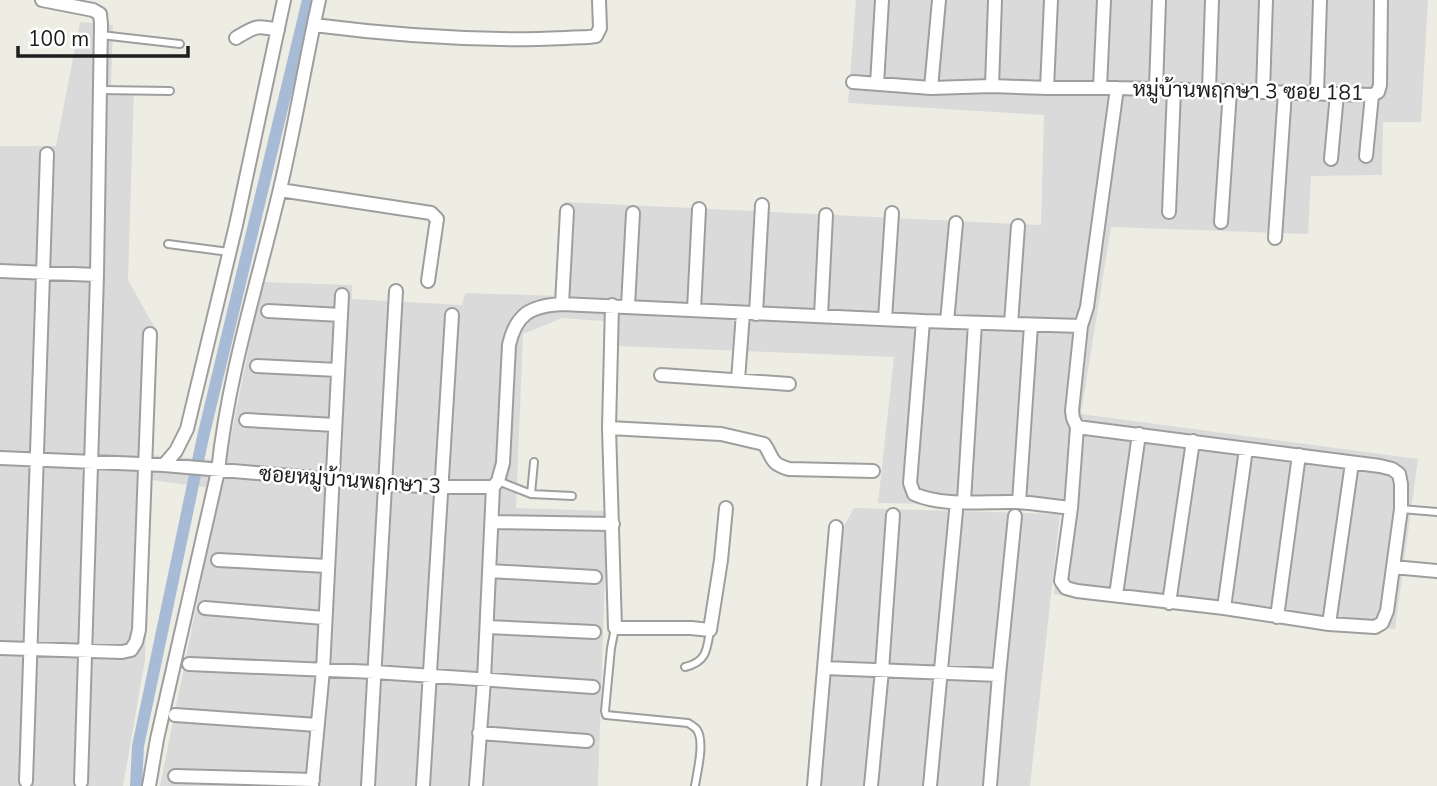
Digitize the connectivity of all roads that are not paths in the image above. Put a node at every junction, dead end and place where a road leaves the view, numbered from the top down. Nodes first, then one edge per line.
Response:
1 (42, 0) edge
2 (284, 0) edge
3 (319, 0) edge
4 (599, 0) edge
5 (882, 0) edge
6 (939, 0) edge
7 (995, 0) edge
8 (1051, 0) edge
9 (1104, 0) edge
10 (1158, 0) edge
11 (1212, 0) edge
12 (1266, 0) edge
13 (1320, 0) edge
14 (1381, 0) edge
15 (314, 25) junction
16 (278, 30) junction
17 (101, 35) junction
18 (236, 37) dead end
19 (180, 44) dead end
20 (853, 82) dead end
21 (877, 84) junction
22 (992, 86) junction
23 (931, 88) junction
24 (1047, 88) junction
25 (1100, 88) junction
26 (1117, 88) junction
27 (1156, 89) junction
28 (100, 90) junction
29 (1174, 90) junction
30 (1209, 90) junction
31 (170, 91) dead end
32 (1230, 91) junction
33 (1263, 92) junction
34 (1285, 92) junction
35 (1317, 93) junction
36 (1375, 93) junction
37 (1337, 94) junction
38 (47, 154) dead end
39 (1366, 156) dead end
40 (1331, 159) dead end
41 (280, 190) junction
42 (762, 205) dead end
43 (699, 209) dead end
44 (567, 211) dead end
45 (1169, 212) dead end
46 (633, 213) dead end
47 (892, 214) dead end
48 (826, 215) dead end
49 (1221, 222) dead end
50 (956, 223) dead end
51 (1018, 226) dead end
52 (1275, 238) dead end
53 (168, 244) dead end
54 (229, 252) junction
55 (0, 271) edge
56 (43, 273) junction
57 (97, 275) junction
58 (428, 281) dead end
59 (396, 291) dead end
60 (342, 295) dead end
61 (562, 304) junction
62 (612, 305) junction
63 (628, 306) junction
64 (694, 310) junction
65 (268, 311) dead end
66 (750, 313) junction
67 (341, 315) junction
68 (452, 315) dead end
69 (821, 316) junction
70 (885, 319) junction
71 (923, 321) junction
72 (947, 322) junction
73 (975, 323) junction
74 (1010, 324) junction
75 (1031, 326) junction
76 (1082, 326) junction
77 (150, 334) dead end
78 (257, 366) dead end
79 (338, 370) junction
80 (662, 375) dead end
81 (738, 380) junction
82 (789, 384) dead end
83 (246, 420) dead end
84 (335, 425) junction
85 (1077, 427) junction
86 (610, 428) junction
87 (1139, 434) junction
88 (1193, 441) junction
89 (1246, 449) junction
90 (1299, 455) junction
91 (0, 458) edge
92 (37, 461) junction
93 (534, 462) dead end
94 (92, 463) junction
95 (1352, 463) junction
96 (146, 465) junction
97 (164, 465) junction
98 (213, 470) junction
99 (873, 471) dead end
100 (332, 480) junction
101 (385, 484) junction
102 (496, 484) junction
103 (441, 487) junction
104 (531, 494) junction
105 (572, 496) dead end
106 (1019, 502) junction
107 (960, 506) junction
108 (726, 508) dead end
109 (1071, 508) junction
110 (1401, 509) junction
111 (1437, 512) edge
112 (893, 515) dead end
113 (1015, 516) dead end
114 (492, 522) junction
115 (613, 524) junction
116 (836, 527) dead end
117 (218, 560) dead end
118 (327, 566) junction
119 (1392, 567) junction
120 (1437, 571) edge
121 (490, 572) junction
122 (595, 577) dead end
123 (1116, 595) junction
124 (1170, 603) junction
125 (205, 608) dead end
126 (1224, 608) junction
127 (1277, 617) junction
128 (324, 618) junction
129 (1329, 624) junction
130 (487, 626) junction
131 (615, 628) junction
132 (710, 630) junction
133 (594, 632) dead end
134 (0, 648) edge
135 (30, 649) junction
136 (85, 651) junction
137 (189, 664) dead end
138 (685, 667) dead end
139 (824, 668) junction
140 (323, 670) junction
141 (882, 670) junction
142 (374, 672) junction
143 (941, 673) junction
144 (999, 675) junction
145 (429, 676) junction
146 (484, 680) junction
147 (593, 687) dead end
148 (175, 715) dead end
149 (317, 725) junction
150 (479, 733) junction
151 (587, 741) dead end
152 (175, 776) dead end
153 (26, 781) dead end
154 (81, 782) dead end
155 (313, 783) edge
156 (149, 786) edge
157 (368, 786) edge
158 (423, 786) edge
159 (476, 786) edge
160 (695, 786) edge
161 (814, 786) edge
162 (871, 786) edge
163 (930, 786) edge
164 (990, 786) edge

1 - 17 street
2 - 16 street
3 - 15 street
4 - 15 street
5 - 21 street
6 - 23 street
7 - 22 street
8 - 24 street
9 - 25 street
10 - 27 street
11 - 30 street
12 - 33 street
13 - 35 street
14 - 36 street
15 - 41 street
16 - 18 street
16 - 54 street
17 - 19 lane
17 - 28 street
20 - 21 street, หมู่บ้านพฤกษา 3 ซอย 181
21 - 23 street, หมู่บ้านพฤกษา 3 ซอย 181
22 - 23 street, หมู่บ้านพฤกษา 3 ซอย 181
22 - 24 street, หมู่บ้านพฤกษา 3 ซอย 181
24 - 25 street, หมู่บ้านพฤกษา 3 ซอย 181
25 - 26 street, หมู่บ้านพฤกษา 3 ซอย 181
26 - 27 street, หมู่บ้านพฤกษา 3 ซอย 181
26 - 76 street
27 - 29 street, หมู่บ้านพฤกษา 3 ซอย 181
28 - 31 lane
28 - 57 street
29 - 30 street, หมู่บ้านพฤกษา 3 ซอย 181
29 - 45 street
30 - 32 street, หมู่บ้านพฤกษา 3 ซอย 181
32 - 33 street, หมู่บ้านพฤกษา 3 ซอย 181
32 - 49 street
33 - 34 street, หมู่บ้านพฤกษา 3 ซอย 181
34 - 35 street, หมู่บ้านพฤกษา 3 ซอย 181
34 - 52 street
35 - 37 street, หมู่บ้านพฤกษา 3 ซอย 181
36 - 37 street, หมู่บ้านพฤกษา 3 ซอย 181
36 - 39 street
37 - 40 street
38 - 56 street
41 - 58 street
41 - 98 street
42 - 66 street
43 - 64 street
44 - 61 street
46 - 63 street
47 - 70 street
48 - 69 street
50 - 72 street
51 - 74 street
53 - 54 lane
54 - 97 street
55 - 56 street
56 - 57 street
56 - 92 street
57 - 94 street
59 - 101 street
60 - 67 street
61 - 62 street
61 - 102 street
62 - 63 street
62 - 86 street
63 - 64 street
64 - 66 street
65 - 67 street
66 - 69 street
66 - 81 street
67 - 79 street
68 - 103 street
69 - 70 street
70 - 71 street
71 - 72 street
71 - 107 street
72 - 73 street
73 - 74 street
73 - 107 street
74 - 75 street
75 - 76 street
75 - 106 street
76 - 85 street
77 - 96 street
78 - 79 street
79 - 84 street
80 - 81 street
81 - 82 street
83 - 84 street
84 - 100 street
85 - 87 street
85 - 109 street
86 - 99 street
86 - 115 street
87 - 88 street
87 - 123 street
88 - 89 street
88 - 124 street
89 - 90 street
89 - 126 street
90 - 95 street
90 - 127 street
91 - 92 street, ซอยหมู่บ้านพฤกษา 3
92 - 94 street, ซอยหมู่บ้านพฤกษา 3
92 - 135 street
93 - 104 lane
94 - 96 street, ซอยหมู่บ้านพฤกษา 3
94 - 136 street
95 - 110 street
95 - 129 street
96 - 97 street, ซอยหมู่บ้านพฤกษา 3
96 - 136 street
97 - 98 street, ซอยหมู่บ้านพฤกษา 3
98 - 100 street, ซอยหมู่บ้านพฤกษา 3
98 - 156 street
100 - 101 street, ซอยหมู่บ้านพฤกษา 3
100 - 118 street
101 - 103 street, ซอยหมู่บ้านพฤกษา 3
101 - 142 street
102 - 103 street, ซอยหมู่บ้านพฤกษา 3
102 - 104 lane
102 - 114 street
103 - 145 street
104 - 105 lane
106 - 107 street
106 - 109 street
107 - 143 street
108 - 132 street
109 - 123 street
110 - 111 lane
110 - 119 street
112 - 141 street
113 - 144 street
114 - 115 street
114 - 121 street
115 - 131 street
116 - 139 street
117 - 118 street
118 - 128 street
119 - 120 street
119 - 129 street
121 - 122 street
121 - 130 street
123 - 124 street
124 - 126 street
125 - 128 street
126 - 127 street
127 - 129 street
128 - 140 street
130 - 133 street
130 - 146 street
131 - 132 street
131 - 160 lane
132 - 138 lane
134 - 135 street
135 - 136 street
135 - 153 street
136 - 154 street
137 - 140 street
139 - 141 street
139 - 161 street
140 - 142 street
140 - 149 street
141 - 143 street
141 - 162 street
142 - 145 street
142 - 157 street
143 - 144 street
143 - 163 street
144 - 164 street
145 - 146 street
145 - 158 street
146 - 147 street
146 - 150 street
148 - 149 street
149 - 155 street
150 - 151 street
150 - 159 street
152 - 155 street

